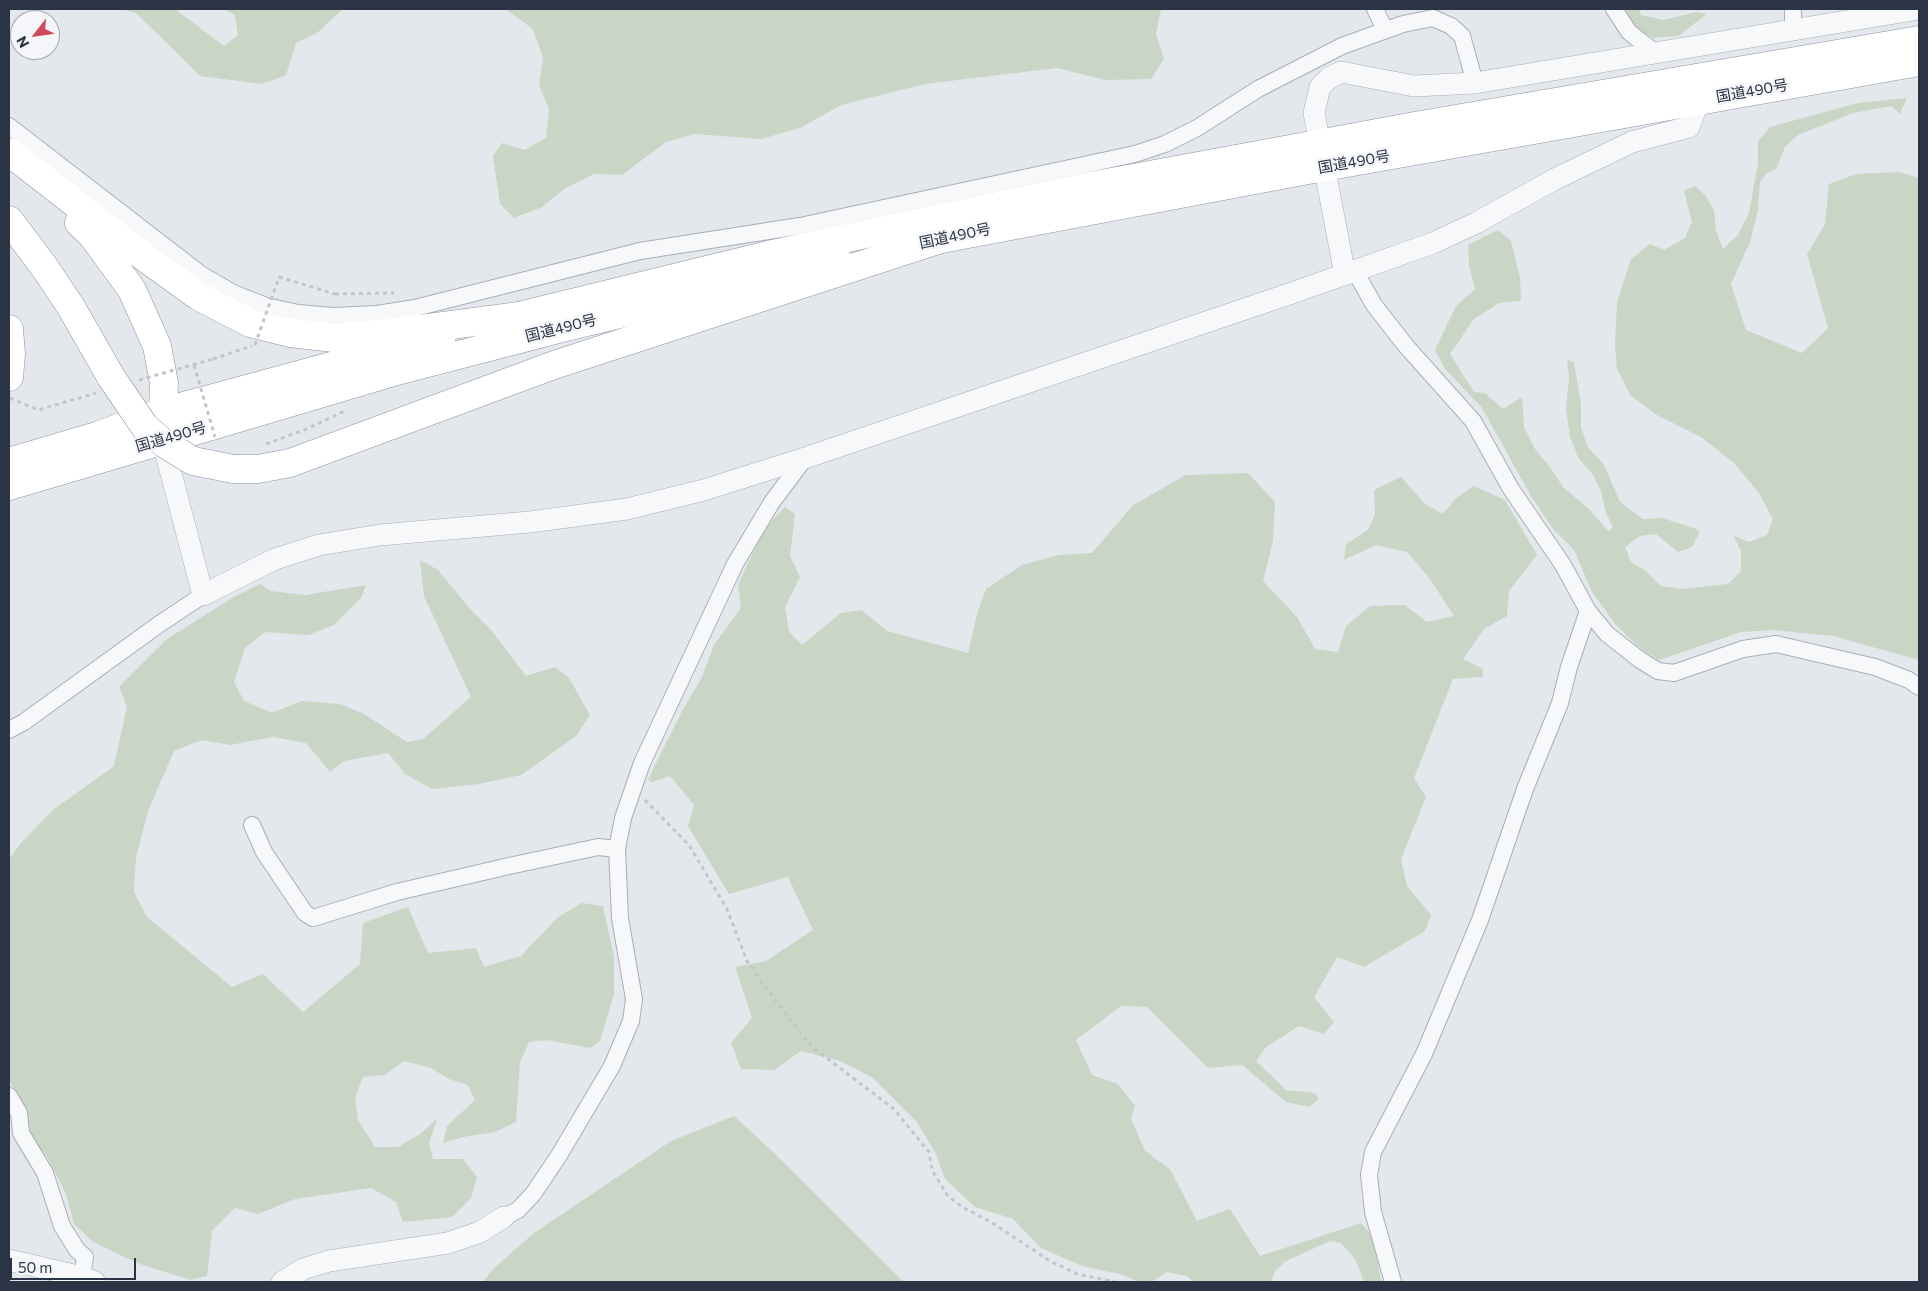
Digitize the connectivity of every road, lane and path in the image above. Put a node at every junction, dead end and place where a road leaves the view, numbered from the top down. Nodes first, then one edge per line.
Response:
1 (1375, 9) edge
2 (1614, 9) edge
3 (1793, 9) edge
4 (1919, 9) edge
5 (1385, 30) junction
6 (1793, 30) junction
7 (1919, 40) edge
8 (1657, 54) junction
9 (1919, 62) edge
10 (1475, 83) junction
11 (1699, 100) junction
12 (9, 126) edge
13 (9, 152) edge
14 (9, 156) edge
15 (1321, 156) junction
16 (9, 220) edge
17 (944, 238) junction
18 (1350, 273) junction
19 (402, 293) dead end
20 (520, 316) junction
21 (9, 329) edge
22 (194, 364) junction
23 (9, 377) edge
24 (117, 383) junction
25 (9, 398) edge
26 (346, 410) dead end
27 (162, 412) junction
28 (162, 439) junction
29 (218, 445) dead end
30 (263, 445) dead end
31 (804, 458) junction
32 (9, 462) edge
33 (9, 486) edge
34 (203, 595) junction
35 (1588, 611) junction
36 (1919, 687) edge
37 (9, 730) edge
38 (632, 791) junction
39 (252, 826) dead end
40 (617, 849) junction
41 (9, 1096) edge
42 (504, 1217) joint
43 (9, 1260) edge
44 (88, 1280) edge
45 (282, 1282) edge
46 (1116, 1282) edge
47 (1393, 1282) edge

1 - 5 street
2 - 8 street
3 - 6 street
4 - 6 street
5 - 10 street
5 - 12 street
6 - 8 street
7 - 15 highway, 国道490号
8 - 10 street
9 - 11 highway, 国道490号
10 - 15 street
11 - 15 highway, 国道490号
11 - 18 street
13 - 20 highway
14 - 27 highway
15 - 17 highway, 国道490号
15 - 18 street
15 - 20 highway, 国道490号
16 - 24 highway
17 - 24 highway, bridge
17 - 28 highway, 国道490号
18 - 31 street
18 - 35 street
19 - 22 path, bridge
20 - 27 highway, 国道490号
21 - 23 highway
22 - 24 path, bridge
22 - 29 path, bridge
24 - 25 path
26 - 30 path
27 - 28 highway
27 - 32 highway, 国道490号
28 - 33 highway, 国道490号
28 - 34 street
31 - 34 street
31 - 38 street
34 - 37 street
35 - 36 street
35 - 47 street
38 - 40 street
38 - 46 path
39 - 40 street
40 - 42 street
41 - 44 street
42 - 45 street
43 - 44 street

